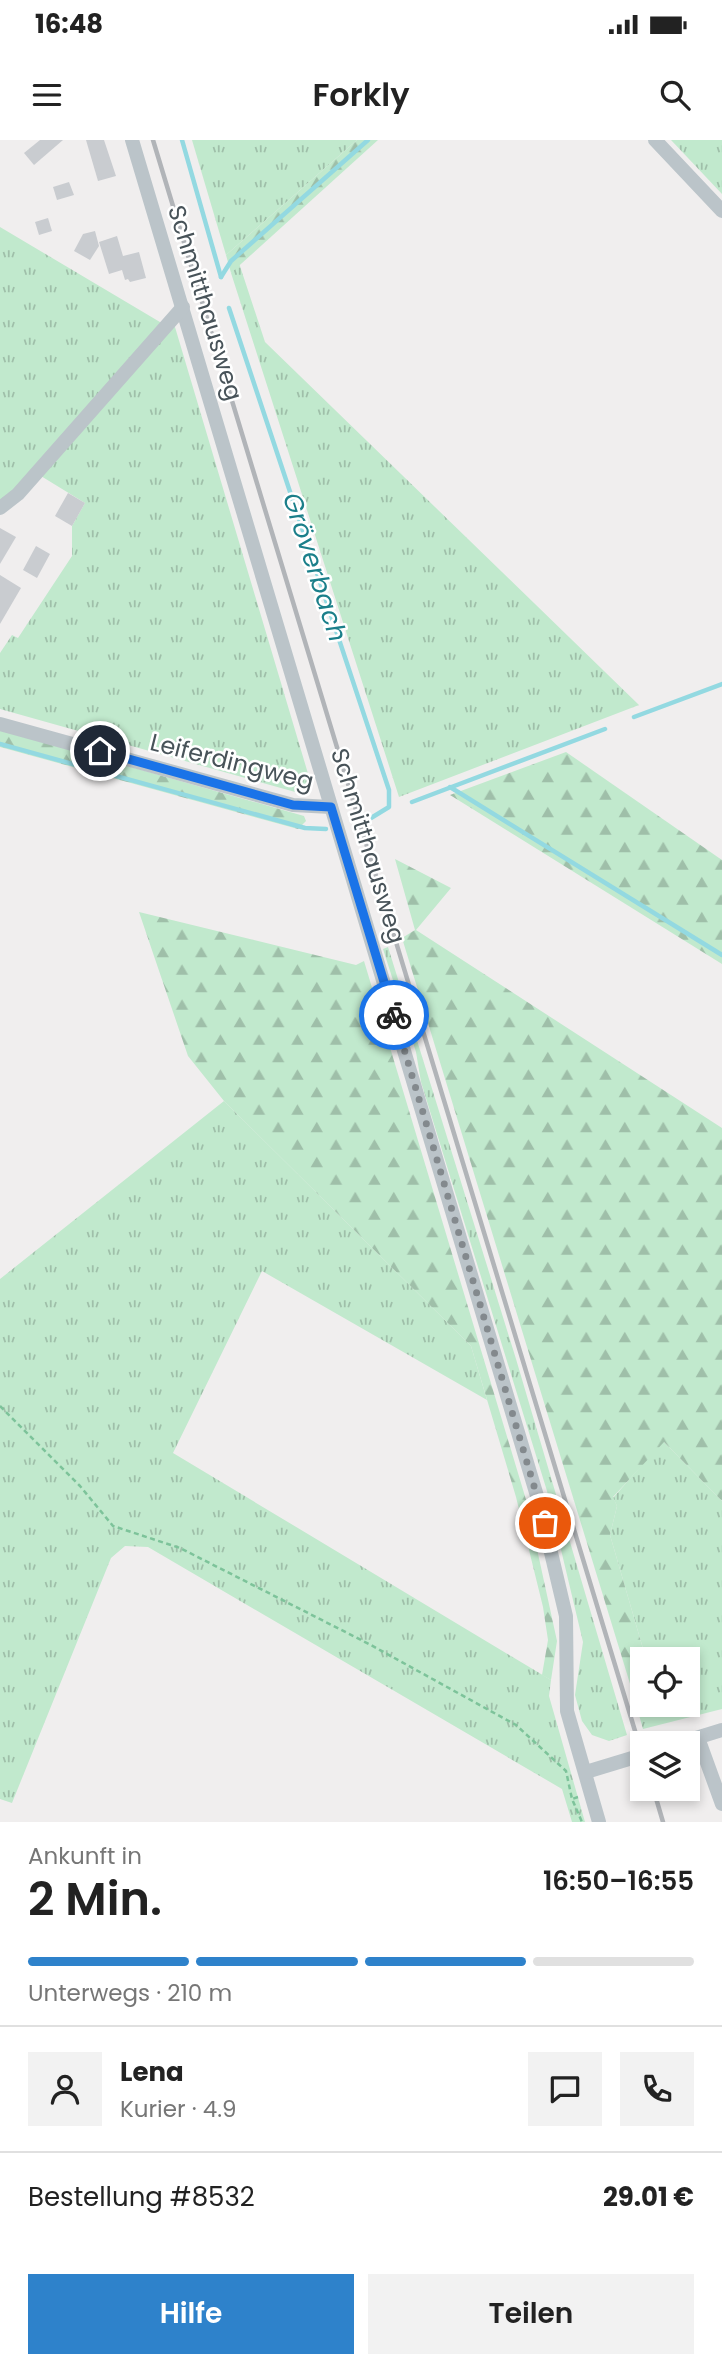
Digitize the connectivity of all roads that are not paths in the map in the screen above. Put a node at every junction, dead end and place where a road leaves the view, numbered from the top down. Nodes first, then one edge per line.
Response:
1 (132, 140) edge
2 (655, 140) edge
3 (722, 211) edge
4 (183, 307) junction
5 (0, 509) edge
6 (0, 724) edge
7 (331, 807) junction
8 (722, 1730) edge
9 (700, 1737) edge
10 (700, 1744) edge
11 (630, 1758) edge
12 (586, 1772) junction
13 (722, 1804) edge
14 (600, 1822) edge

1 - 4 street, Schmitthausweg
2 - 3 street
4 - 5 street
4 - 7 street, Schmitthausweg
6 - 7 street, Leiferdingweg
7 - 12 street, Schmitthausweg
8 - 9 street
10 - 13 street
11 - 12 street
12 - 14 street, Schmitthausweg

